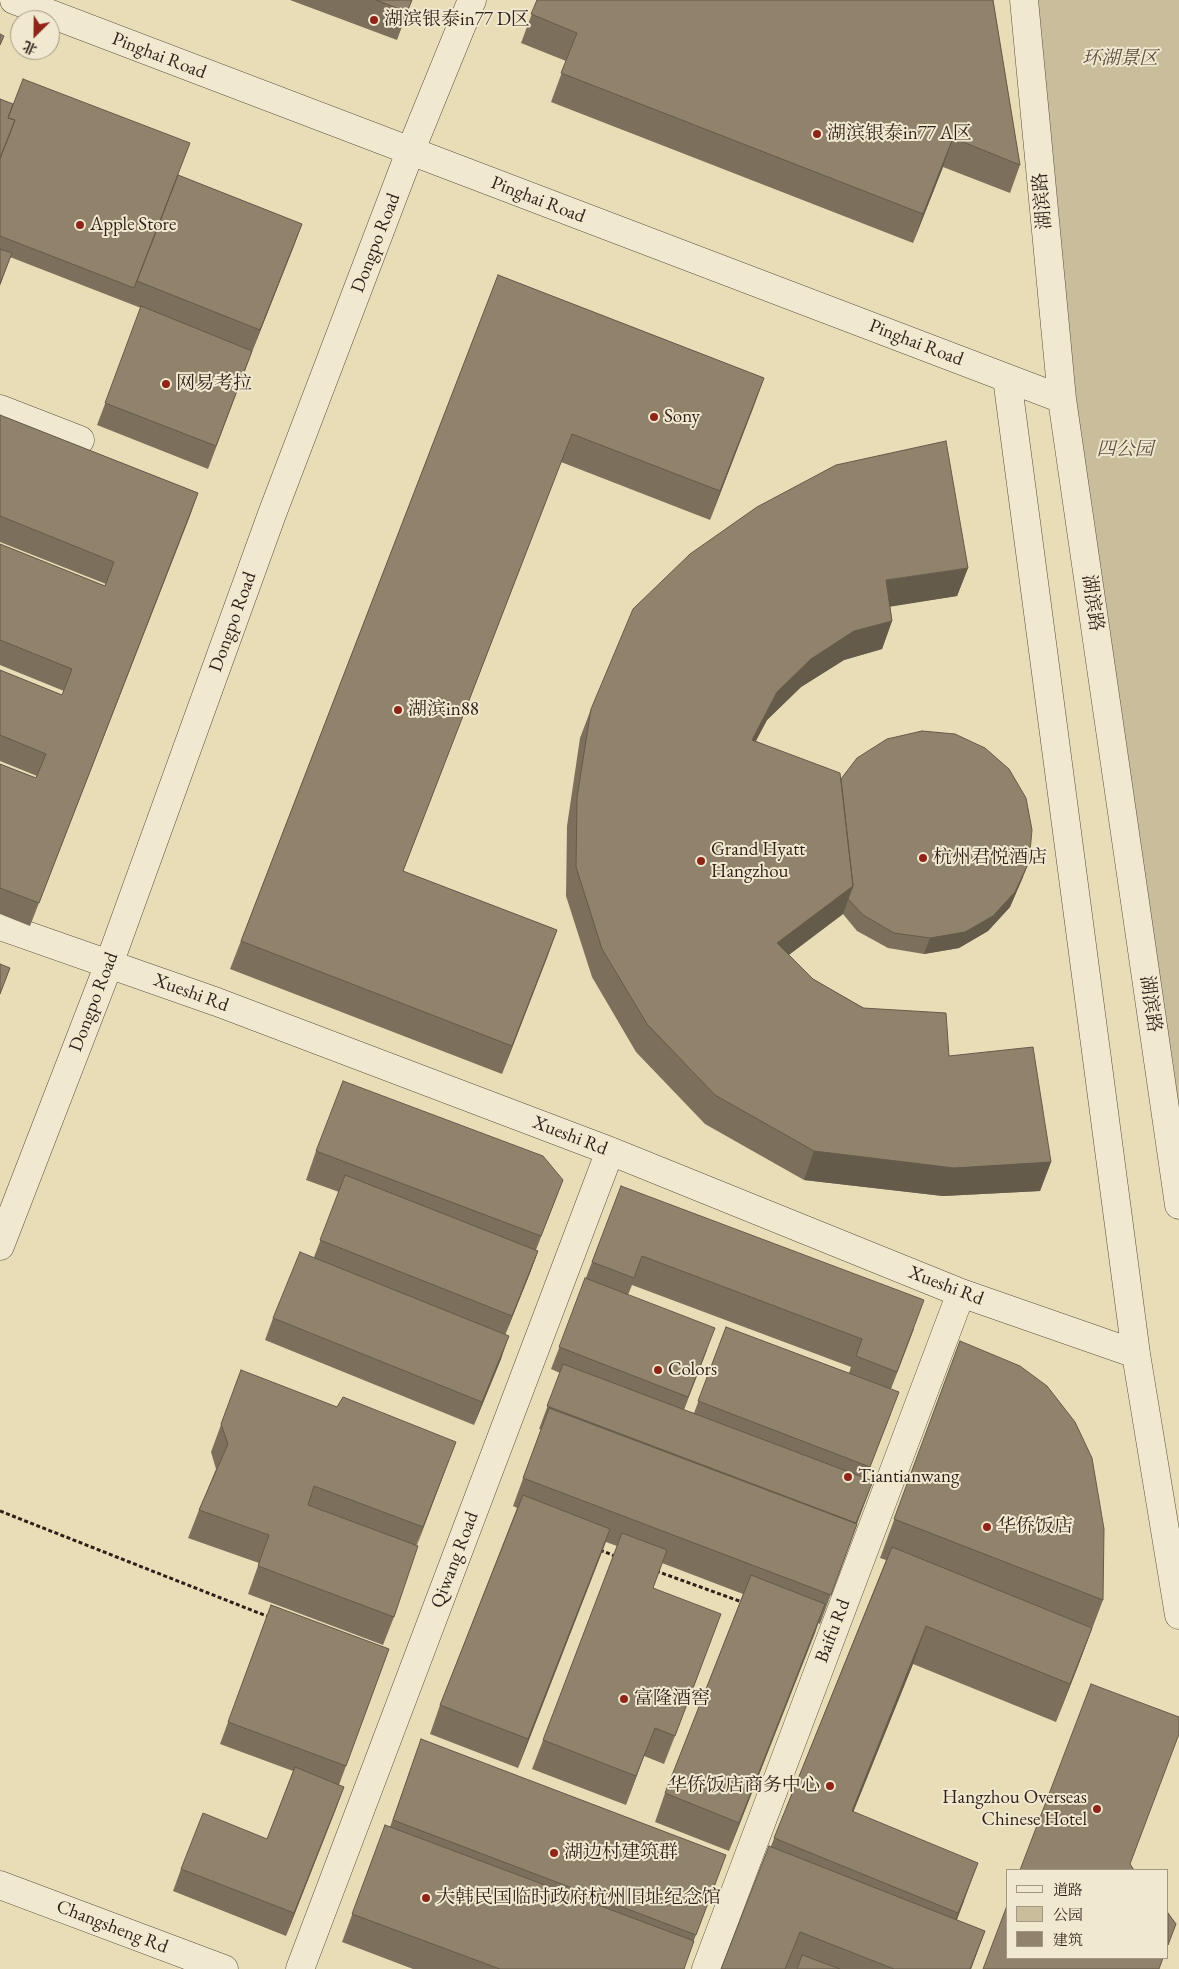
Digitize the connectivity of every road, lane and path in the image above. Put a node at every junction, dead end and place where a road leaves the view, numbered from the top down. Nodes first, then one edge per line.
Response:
1 (14, 0) edge
2 (472, 0) edge
3 (1024, 0) edge
4 (410, 152) junction
5 (1007, 378) junction
6 (1062, 399) junction
7 (0, 409) edge
8 (80, 440) dead end
9 (0, 926) edge
10 (109, 964) junction
11 (610, 1151) junction
12 (1179, 1205) edge
13 (0, 1246) edge
14 (961, 1293) junction
15 (1136, 1354) junction
16 (0, 1511) edge
17 (598, 1549) edge
18 (616, 1556) edge
19 (654, 1570) edge
20 (748, 1604) edge
21 (1179, 1615) edge
22 (274, 1619) edge
23 (0, 1884) edge
24 (224, 1969) edge
25 (300, 1969) edge
26 (706, 1969) edge

1 - 4 street, Pinghai Road
2 - 4 street, Dongpo Road
3 - 6 street, 湖滨路
4 - 5 street, Pinghai Road
4 - 10 street, Dongpo Road
5 - 6 street, Pinghai Road
5 - 15 street
6 - 12 street, 湖滨路
7 - 8 street
9 - 10 street, Xueshi Rd
10 - 11 street, Xueshi Rd
10 - 13 street, Dongpo Road
11 - 14 street, Xueshi Rd
11 - 25 street, Qiwang Road
14 - 15 street, Xueshi Rd
14 - 26 street, Baifu Rd
15 - 21 street
16 - 22 path
17 - 18 path
19 - 20 path
23 - 24 street, Changsheng Rd

